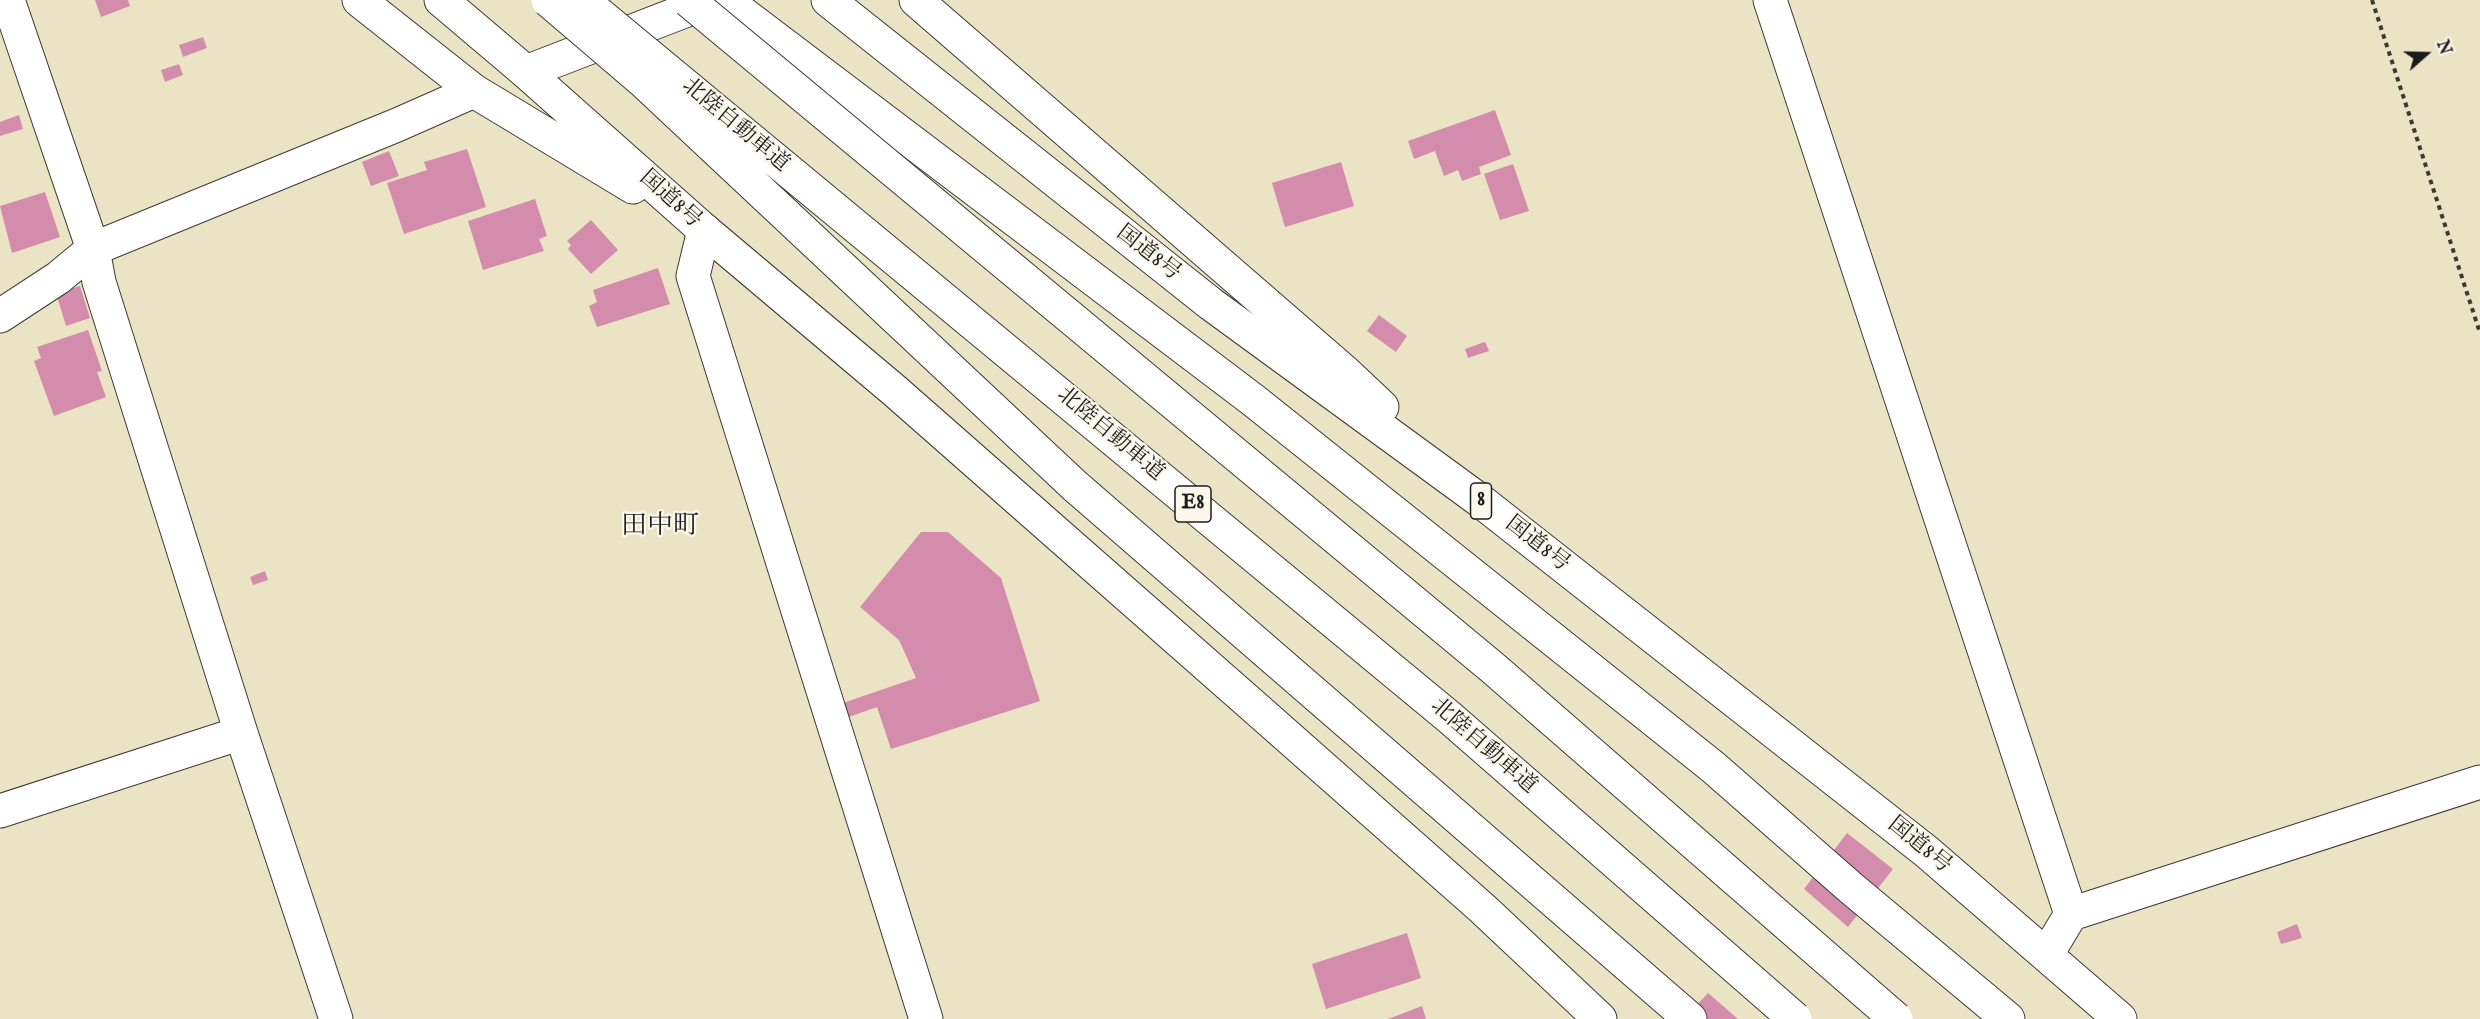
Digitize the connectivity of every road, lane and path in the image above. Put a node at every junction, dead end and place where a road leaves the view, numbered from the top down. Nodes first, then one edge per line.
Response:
1 (8, 0) edge
2 (358, 0) edge
3 (441, 0) edge
4 (548, 0) edge
5 (582, 0) edge
6 (688, 0) edge
7 (713, 0) edge
8 (725, 0) edge
9 (828, 0) edge
10 (916, 0) edge
11 (1770, 0) edge
12 (2372, 0) edge
13 (526, 72) junction
14 (474, 90) junction
15 (704, 230) junction
16 (93, 249) junction
17 (0, 316) edge
18 (2480, 333) edge
19 (1478, 499) junction
20 (241, 734) junction
21 (2480, 782) edge
22 (0, 811) edge
23 (2071, 914) junction
24 (2047, 954) junction
25 (336, 1019) edge
26 (926, 1019) edge
27 (1600, 1019) edge
28 (1690, 1019) edge
29 (1795, 1019) edge
30 (1896, 1019) edge
31 (2008, 1019) edge
32 (2120, 1019) edge

1 - 16 main road
2 - 14 main road
3 - 13 main road, 国道8号
4 - 28 main road, bridge
5 - 29 main road, 北陸自動車道 / E8, bridge
6 - 30 main road, bridge
7 - 13 main road
8 - 31 main road
9 - 19 main road, 国道8号 / 8
10 - 19 main road
11 - 23 main road
12 - 18 path
13 - 15 main road, 国道8号
14 - 15 main road
14 - 16 main road
15 - 26 main road
15 - 27 main road, 国道8号
16 - 17 main road
16 - 20 main road
19 - 24 main road, 国道8号 / 8
20 - 22 main road
20 - 25 main road
21 - 23 main road
23 - 24 main road
24 - 32 main road, 国道8号 / 8

